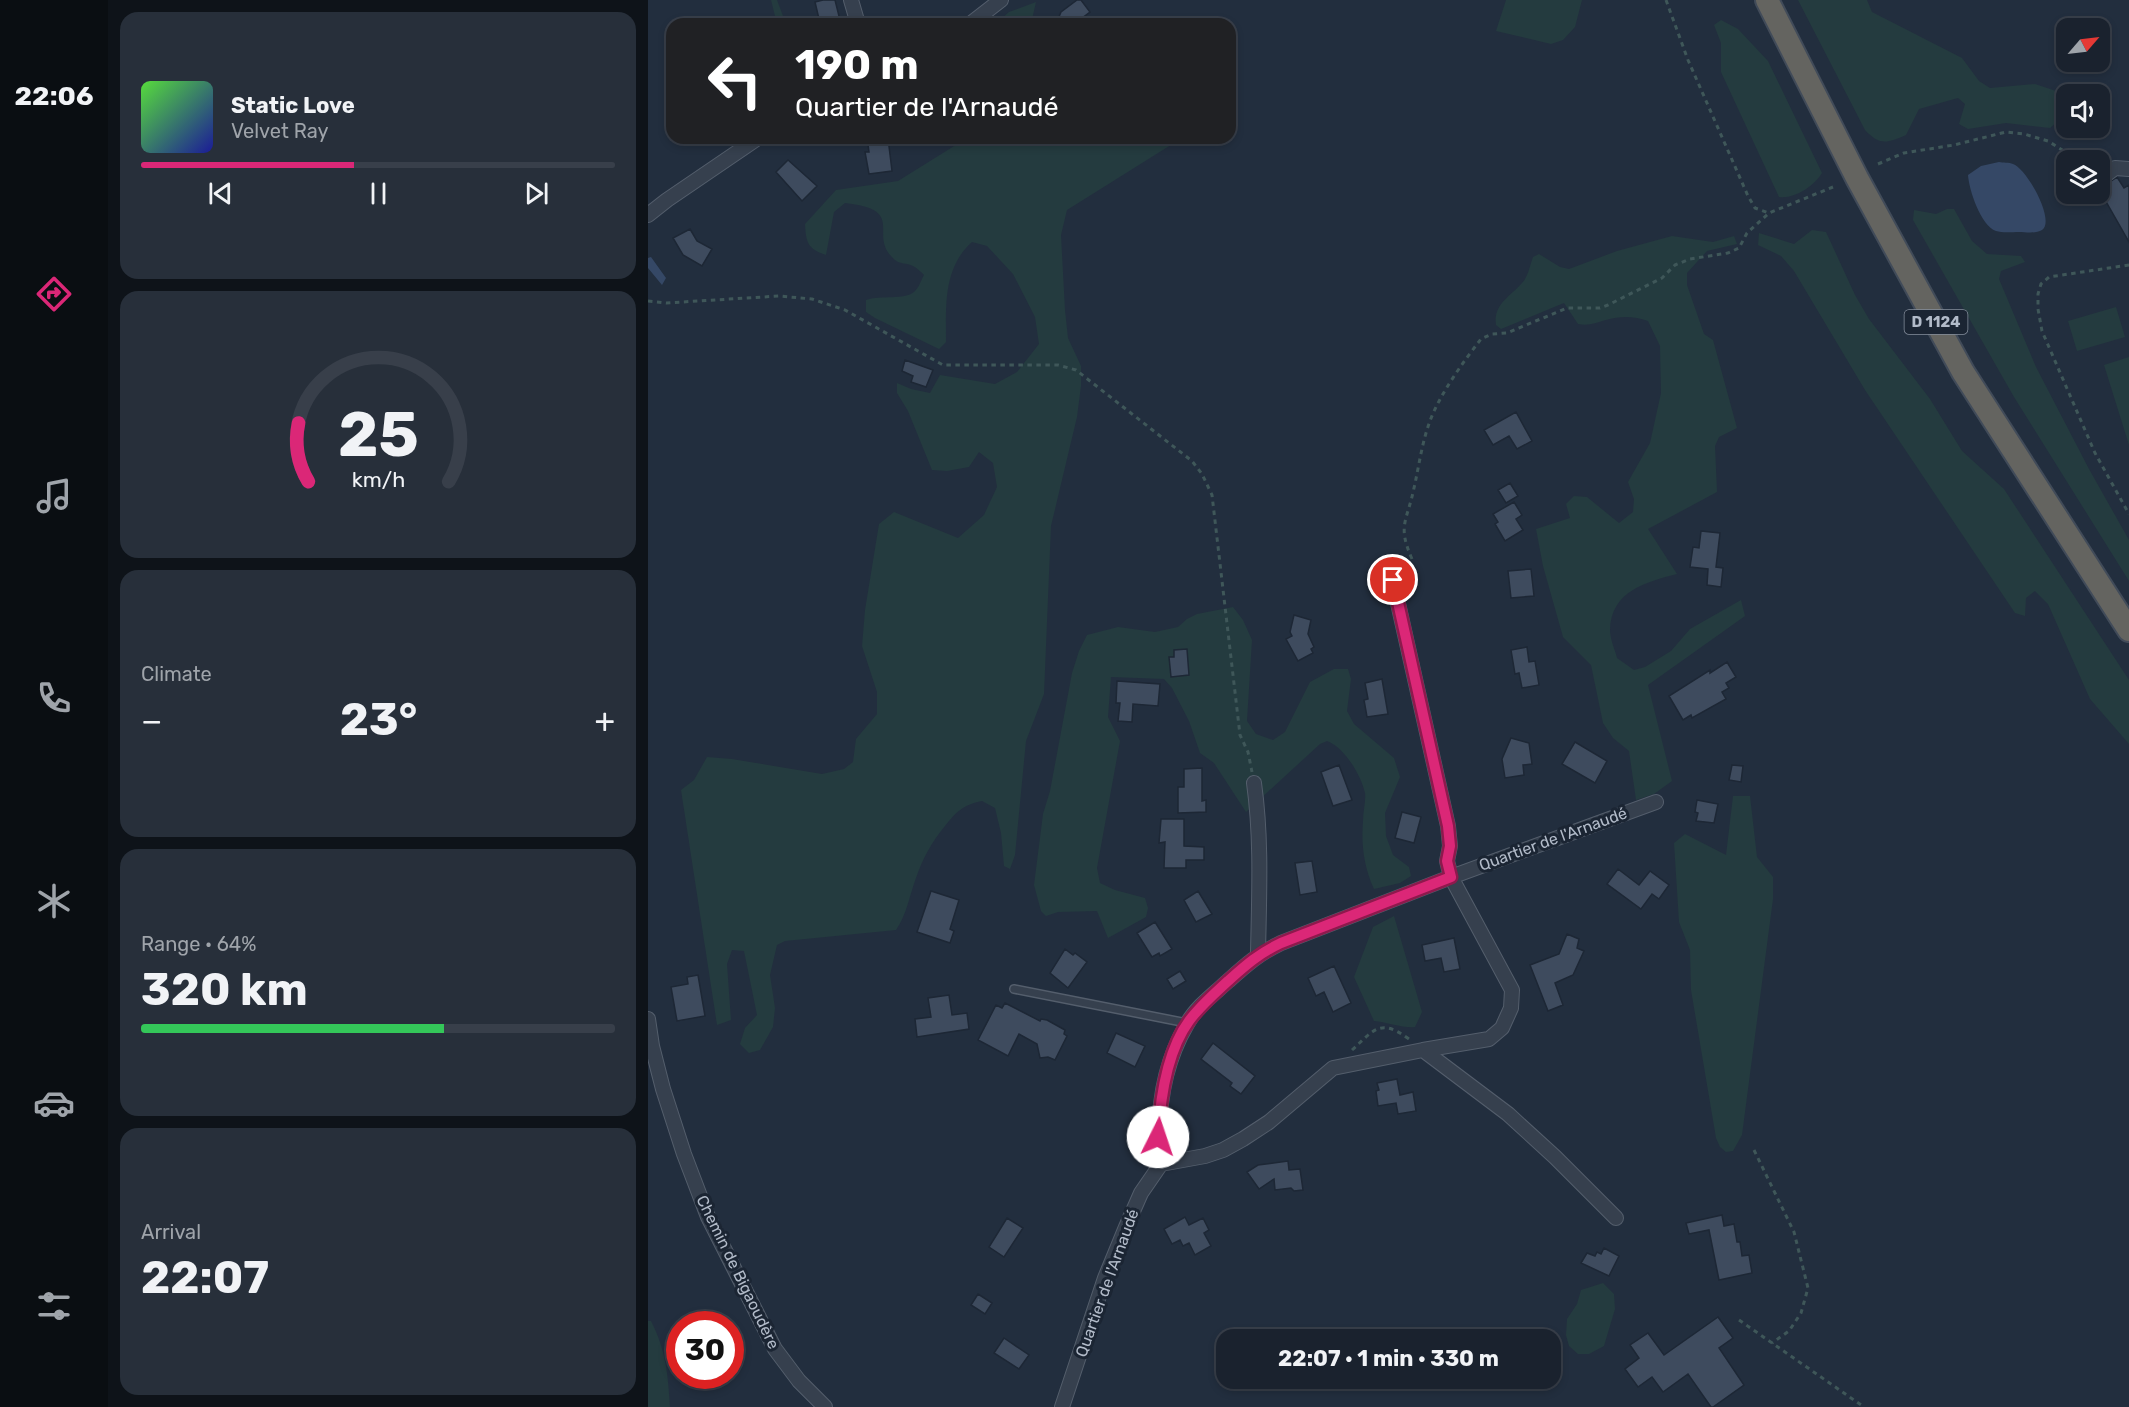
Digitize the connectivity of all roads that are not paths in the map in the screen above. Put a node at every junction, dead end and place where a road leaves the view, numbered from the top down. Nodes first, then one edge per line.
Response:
1 (851, 0) edge
2 (1001, 0) edge
3 (1765, 4) edge
4 (856, 18) edge
5 (978, 18) edge
6 (749, 144) edge
7 (2129, 169) edge
8 (2110, 172) edge
9 (648, 215) edge
10 (1393, 580) dead end
11 (2129, 630) edge
12 (1254, 783) road end
13 (1656, 802) dead end
14 (1451, 877) junction
15 (1258, 954) junction
16 (1014, 989) dead end
17 (648, 1019) edge
18 (1187, 1023) junction
19 (1423, 1050) junction
20 (1161, 1164) junction
21 (1616, 1218) dead end
22 (825, 1407) edge
23 (1062, 1407) edge

1 - 4 street
2 - 5 street
3 - 11 highway, D 1124
6 - 9 street
7 - 8 street
10 - 14 street
12 - 15 street
13 - 14 street, Quartier de l'Arnaudé
14 - 15 street, Quartier de l'Arnaudé
14 - 19 street
15 - 18 street, Quartier de l'Arnaudé
16 - 18 lane
17 - 22 street, Chemin de Bigaoudère
18 - 20 street, Quartier de l'Arnaudé
19 - 20 street
19 - 21 street
20 - 23 street, Quartier de l'Arnaudé

